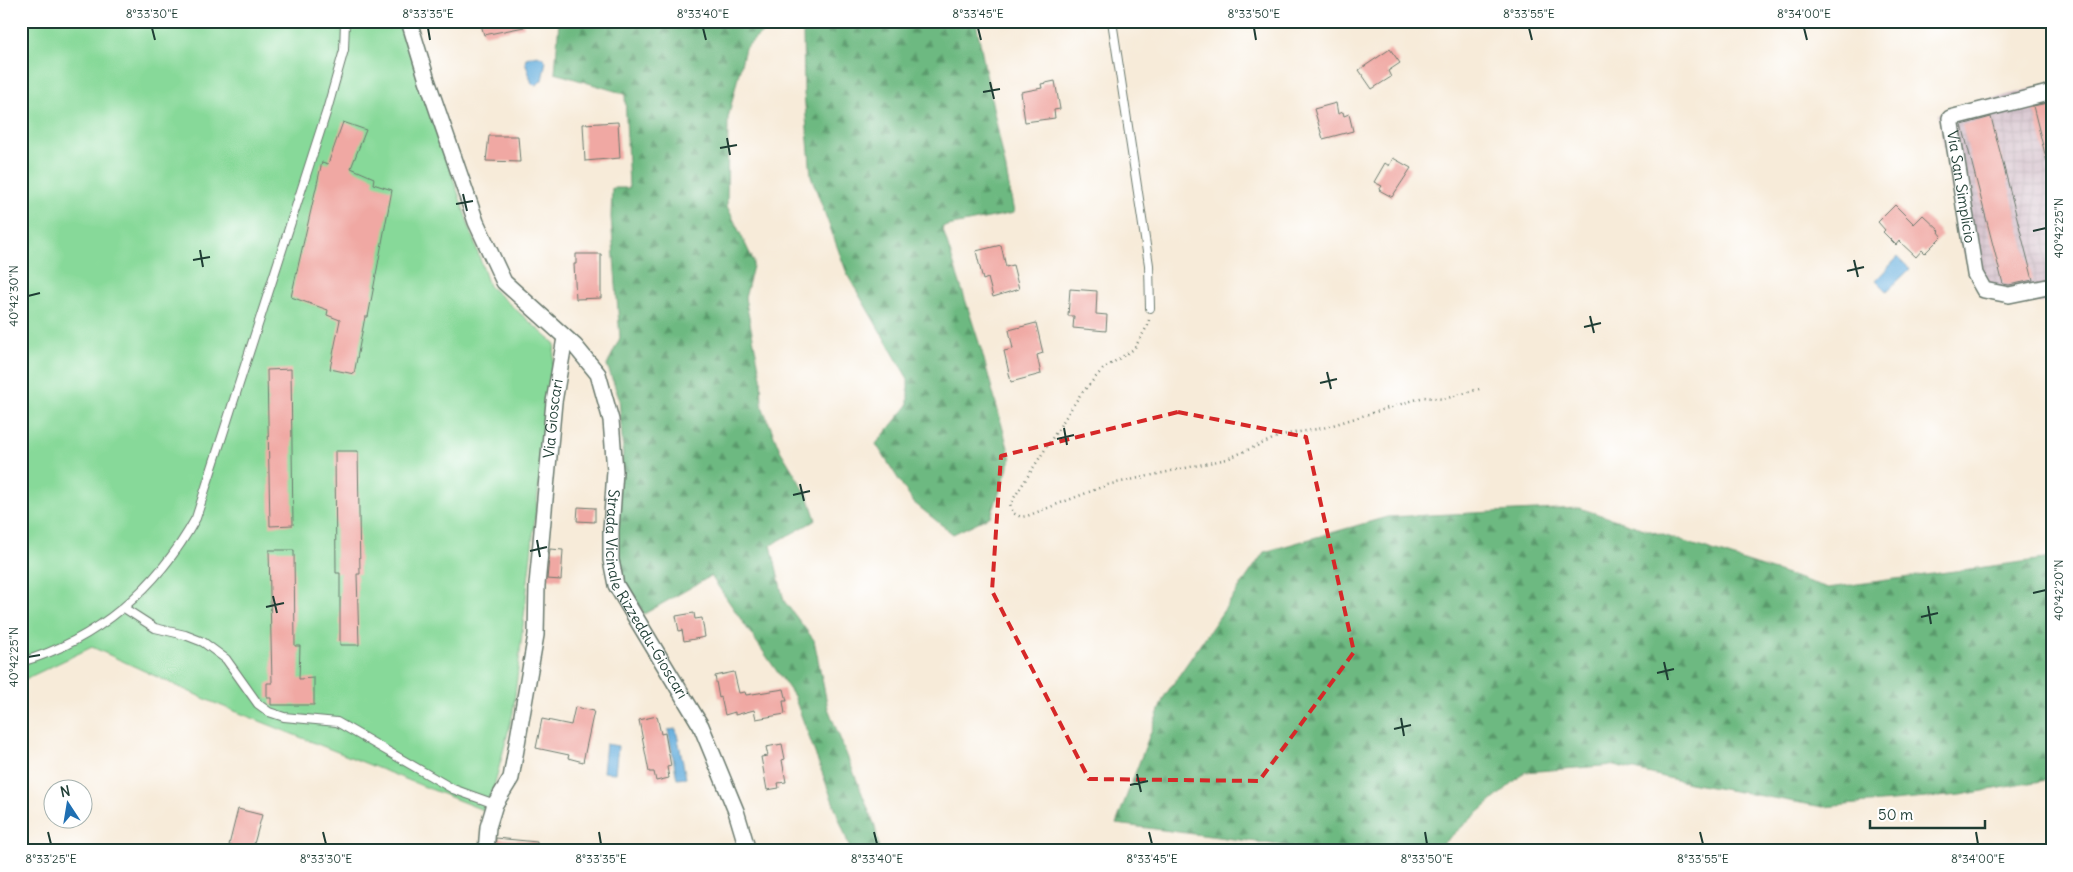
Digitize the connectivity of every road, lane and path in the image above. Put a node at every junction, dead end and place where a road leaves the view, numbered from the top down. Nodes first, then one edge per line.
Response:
1 (345, 21) edge
2 (409, 21) edge
3 (1112, 21) edge
4 (2052, 92) edge
5 (2052, 286) edge
6 (1150, 308) joint
7 (565, 338) junction
8 (1483, 388) dead end
9 (124, 608) junction
10 (21, 662) edge
11 (494, 804) junction
12 (486, 851) edge
13 (748, 851) edge

1 - 9 lane
2 - 7 street
3 - 6 lane
4 - 5 street, Via San Simplicio
6 - 8 path
7 - 11 street, Via Gioscari
7 - 13 street, Strada Vicinale Rizzeddu-Gioscari
9 - 10 lane
9 - 11 lane
11 - 12 street, Via Gioscari

